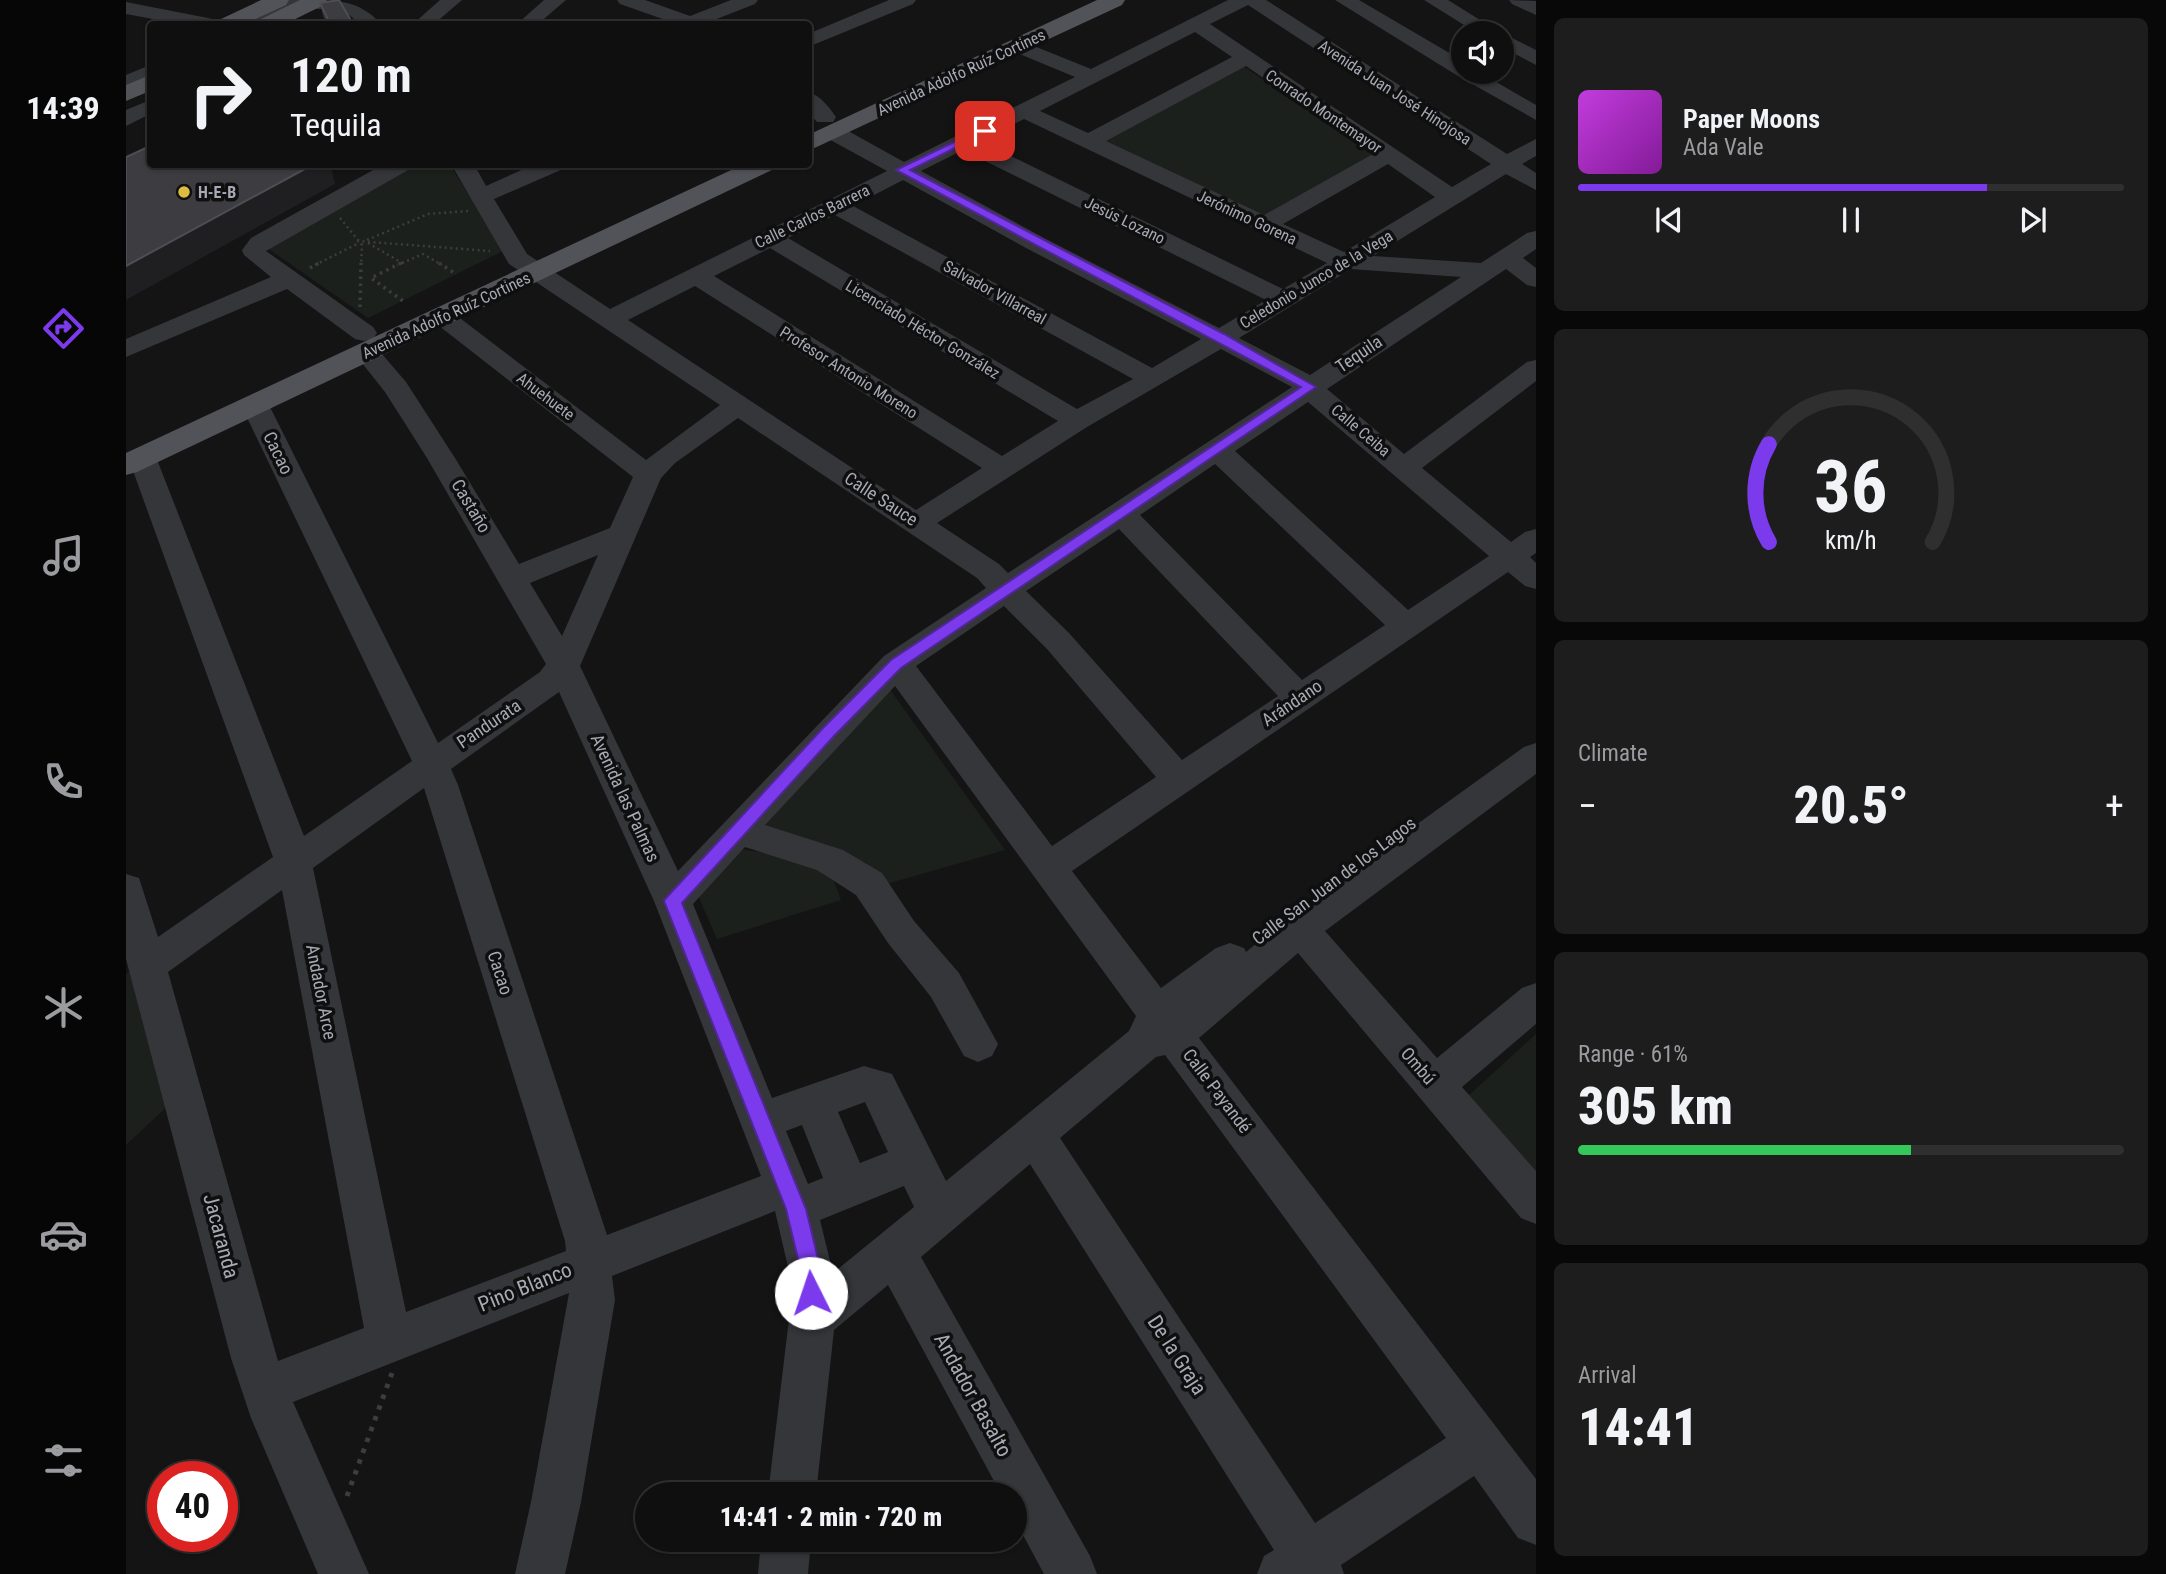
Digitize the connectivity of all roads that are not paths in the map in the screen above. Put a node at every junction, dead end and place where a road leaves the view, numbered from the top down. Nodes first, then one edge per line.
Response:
1 (278, 0) edge
2 (376, 0) edge
3 (452, 0) edge
4 (556, 0) edge
5 (627, 0) edge
6 (748, 0) edge
7 (906, 0) edge
8 (1071, 0) edge
9 (1114, 0) edge
10 (1243, 0) edge
11 (1253, 0) edge
12 (1345, 0) edge
13 (1434, 0) edge
14 (1519, 0) edge
15 (304, 1) edge
16 (126, 8) edge
17 (650, 9) junction
18 (1536, 9) edge
19 (202, 19) edge
20 (235, 21) edge
21 (254, 21) edge
22 (261, 21) edge
23 (274, 21) edge
24 (370, 21) edge
25 (386, 21) edge
26 (427, 21) edge
27 (531, 21) edge
28 (637, 21) edge
29 (684, 21) edge
30 (699, 21) edge
31 (1470, 21) edge
32 (1197, 24) junction
33 (812, 39) edge
34 (1017, 46) junction
35 (1514, 46) edge
36 (1246, 58) junction
37 (1536, 59) edge
38 (1451, 63) edge
39 (147, 64) edge
40 (147, 74) edge
41 (126, 75) edge
42 (1091, 76) junction
43 (147, 84) edge
44 (1486, 84) edge
45 (126, 85) edge
46 (126, 94) edge
47 (812, 106) edge
48 (147, 108) edge
49 (1024, 111) junction
50 (1536, 114) edge
51 (126, 118) edge
52 (822, 125) edge
53 (1089, 141) junction
54 (965, 142) junction
55 (1536, 146) edge
56 (1388, 155) junction
57 (1507, 164) junction
58 (395, 168) edge
59 (465, 168) edge
60 (548, 168) edge
61 (716, 168) edge
62 (755, 168) edge
63 (902, 170) junction
64 (1536, 184) edge
65 (1452, 198) junction
66 (480, 204) junction
67 (836, 206) junction
68 (1264, 225) junction
69 (769, 237) junction
70 (1536, 238) edge
71 (518, 261) junction
72 (1346, 261) junction
73 (1495, 264) junction
74 (295, 275) junction
75 (695, 275) junction
76 (1536, 279) edge
77 (1284, 299) junction
78 (443, 317) junction
79 (608, 320) junction
80 (364, 333) junction
81 (1220, 337) junction
82 (126, 349) edge
83 (1536, 368) edge
84 (1153, 379) junction
85 (1310, 387) junction
86 (255, 405) junction
87 (737, 406) junction
88 (1077, 421) junction
89 (1217, 450) junction
90 (131, 455) edge
91 (1405, 467) junction
92 (1003, 469) junction
93 (649, 475) junction
94 (1121, 513) junction
95 (918, 522) junction
96 (622, 534) junction
97 (1523, 548) edge
98 (514, 578) junction
99 (1536, 579) edge
100 (1008, 589) junction
101 (1406, 626) junction
102 (896, 664) junction
103 (564, 667) junction
104 (1299, 698) junction
105 (1536, 729) edge
106 (1536, 756) edge
107 (431, 763) junction
108 (1179, 780) junction
109 (737, 830) junction
110 (293, 863) junction
111 (1049, 867) junction
112 (126, 889) edge
113 (673, 901) junction
114 (1300, 929) junction
115 (148, 965) junction
116 (1536, 1000) edge
117 (1159, 1030) junction
118 (978, 1044) dead end
119 (1434, 1086) junction
120 (813, 1102) junction
121 (762, 1121) junction
122 (1035, 1136) junction
123 (914, 1162) junction
124 (849, 1188) junction
125 (792, 1197) junction
126 (1536, 1203) edge
127 (939, 1213) junction
128 (894, 1252) junction
129 (590, 1261) junction
130 (812, 1319) junction
131 (389, 1341) junction
132 (264, 1390) junction
133 (1480, 1444) junction
134 (793, 1482) edge
135 (1536, 1520) edge
136 (785, 1552) edge
137 (337, 1557) edge
138 (1303, 1568) edge
139 (540, 1574) edge
140 (783, 1574) edge
141 (1072, 1574) edge

1 - 20 main road
2 - 25 street
3 - 26 street
4 - 27 street
5 - 17 street
6 - 30 street
7 - 33 street
8 - 52 main road, Avenida Adolfo Ruíz Cortines
9 - 34 main road, Avenida Adolfo Ruíz Cortines
10 - 32 street, Calle Carlos Barrera
11 - 57 street, Avenida Juan José Hinojosa
12 - 38 street
13 - 31 street
14 - 18 street
15 - 21 street
15 - 22 street
15 - 23 main road
15 - 24 street
16 - 19 street
17 - 28 street
17 - 29 street
32 - 36 street, Conrado Montemayor
32 - 42 street, Calle Carlos Barrera
34 - 42 street
34 - 52 main road, Avenida Adolfo Ruíz Cortines
35 - 37 street
36 - 53 street
36 - 56 street, Conrado Montemayor
39 - 41 main road
40 - 45 street
42 - 49 street, Calle Carlos Barrera
43 - 46 main road
44 - 50 street
47 - 52 street, Calle Ceiba
48 - 51 street
49 - 53 street, Jerónimo Gorena
49 - 54 street, Calle Carlos Barrera
52 - 63 street, Calle Ceiba
53 - 68 street, Jerónimo Gorena
54 - 63 street, Calle Carlos Barrera
54 - 77 street, Jesús Lozano
55 - 57 street, Celedonio Junco de la Vega
56 - 65 street, Conrado Montemayor
56 - 68 street
57 - 64 street, Avenida Juan José Hinojosa
57 - 65 street, Celedonio Junco de la Vega
58 - 74 street, Castaño
59 - 66 street
60 - 66 street
61 - 71 main road, Avenida Adolfo Ruíz Cortines
62 - 71 main road, Avenida Adolfo Ruíz Cortines
63 - 67 street, Calle Carlos Barrera
63 - 81 street, Calle Ceiba
65 - 72 street, Celedonio Junco de la Vega
66 - 71 street
67 - 69 street, Calle Carlos Barrera
67 - 84 street, Salvador Villarreal
68 - 72 street, Jerónimo Gorena
69 - 75 street, Calle Carlos Barrera
69 - 88 street, Licenciado Héctor González
70 - 73 street, Tequila
71 - 78 main road, Avenida Adolfo Ruíz Cortines
71 - 79 street, Calle Sauce
71 - 80 main road, Avenida Adolfo Ruíz Cortines
72 - 73 street, Jerónimo Gorena
72 - 77 street, Celedonio Junco de la Vega
73 - 76 street
73 - 85 street, Tequila
74 - 80 street, Castaño
74 - 82 street
75 - 79 street, Calle Carlos Barrera
75 - 92 street, Profesor Antonio Moreno
77 - 81 street, Celedonio Junco de la Vega
78 - 80 main road, Avenida Adolfo Ruíz Cortines
78 - 93 street, Ahuehuete
79 - 87 street, Calle Sauce
80 - 86 main road, Avenida Adolfo Ruíz Cortines
80 - 90 main road, Avenida Adolfo Ruíz Cortines
80 - 98 street, Castaño
81 - 84 street, Celedonio Junco de la Vega
81 - 85 street, Calle Ceiba
83 - 91 street
84 - 88 street, Celedonio Junco de la Vega
85 - 89 street, Tequila
85 - 91 street, Calle Ceiba
86 - 90 main road, Avenida Adolfo Ruíz Cortines
86 - 107 street, Cacao
87 - 93 street, Pandurata
87 - 95 street, Calle Sauce
88 - 92 street, Celedonio Junco de la Vega
89 - 94 street, Tequila
89 - 101 street
90 - 110 street, Andador Arce
91 - 97 street, Calle Ceiba
92 - 95 street, Celedonio Junco de la Vega
93 - 96 street, Pandurata
94 - 100 street, Tequila
94 - 104 street
95 - 100 street, Calle Sauce
96 - 98 street
96 - 103 street, Pandurata
97 - 99 street, Calle Ceiba
97 - 101 street, Arándano
98 - 103 street, Castaño
100 - 102 street, Tequila
100 - 108 street, Calle Sauce
101 - 104 street, Arándano
102 - 109 street, Tequila
102 - 111 street, Calle Payandé
103 - 107 street, Pandurata
103 - 113 street, Avenida las Palmas
104 - 108 street, Arándano
105 - 117 street, Calle San Juan de los Lagos
106 - 114 street, Calle San Juan de los Lagos
107 - 110 street, Pandurata
107 - 129 street, Cacao
108 - 111 street, Arándano
109 - 113 street, Tequila
109 - 118 street
110 - 115 street, Pandurata
110 - 131 street, Andador Arce
111 - 117 street, Calle Payandé
112 - 115 street, Jacaranda
113 - 121 street, Avenida las Palmas
114 - 117 street, Calle San Juan de los Lagos
114 - 119 street, Ombú
115 - 132 street, Jacaranda
116 - 119 street
117 - 122 street, Calle San Juan de los Lagos
117 - 133 street, Calle Payandé
119 - 126 street, Ombú
120 - 121 street
120 - 123 street
120 - 124 street
121 - 125 street, Avenida las Palmas
122 - 127 street, Calle San Juan de los Lagos
122 - 138 street, De la Graja
123 - 124 street, Pino Blanco
123 - 127 street
124 - 125 street, Pino Blanco
125 - 129 street, Pino Blanco
125 - 130 street, Avenida las Palmas
127 - 128 street, Calle San Juan de los Lagos
128 - 130 street, Calle San Juan de los Lagos
128 - 141 street, Andador Basalto
129 - 131 street, Pino Blanco
129 - 139 street, Cacao
130 - 134 street, Avenida las Palmas
131 - 132 street, Pino Blanco
132 - 137 street, Jacaranda
133 - 135 street, Calle Payandé
133 - 138 street
136 - 140 street

